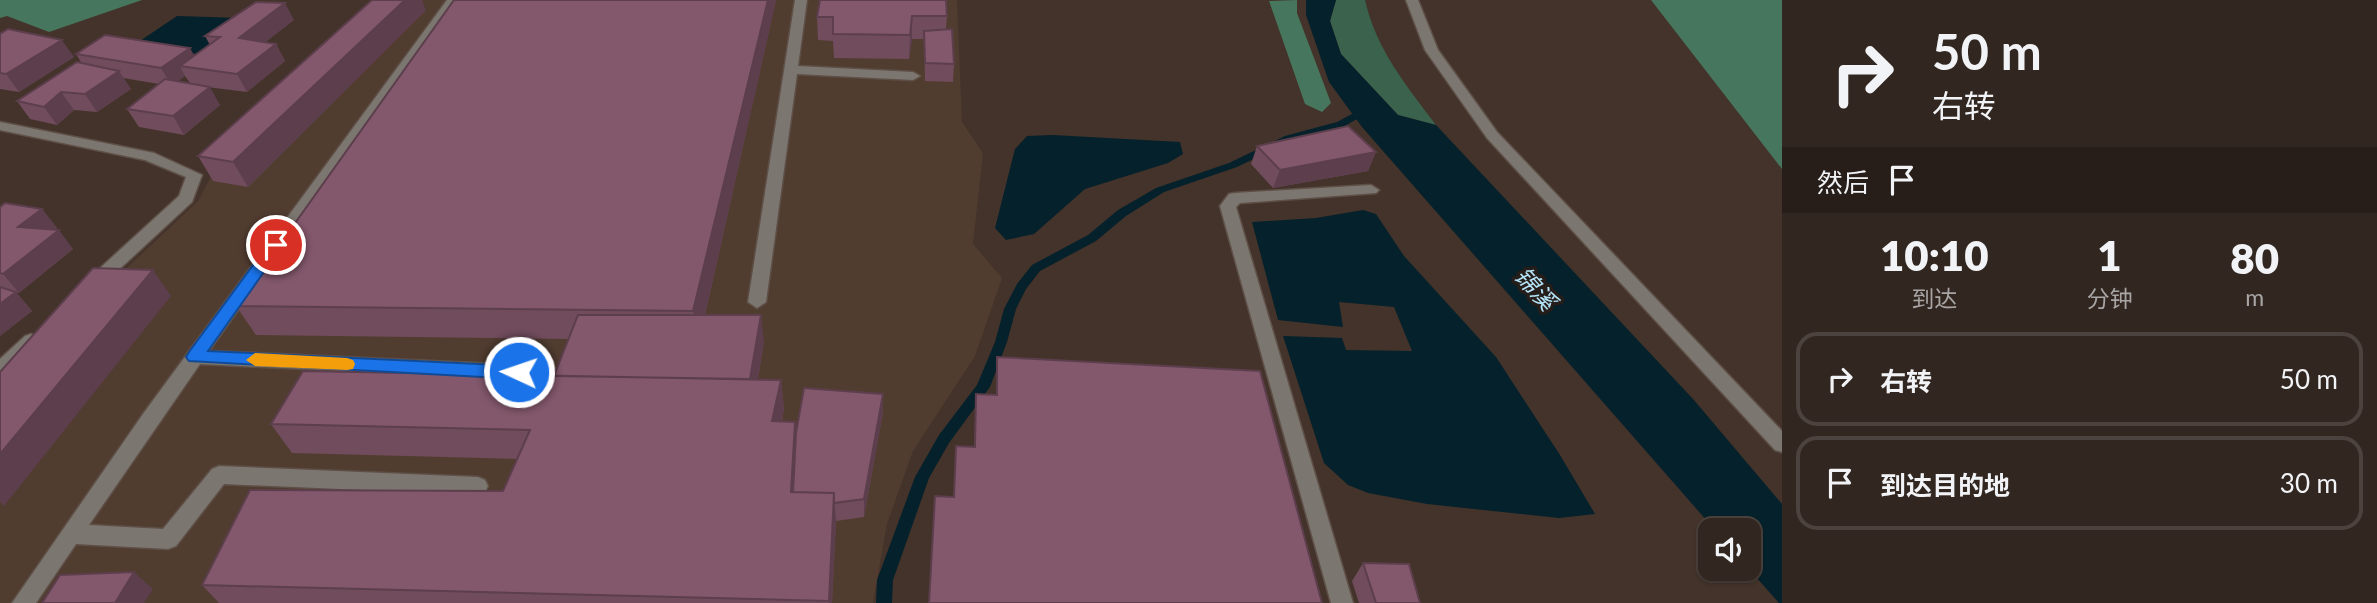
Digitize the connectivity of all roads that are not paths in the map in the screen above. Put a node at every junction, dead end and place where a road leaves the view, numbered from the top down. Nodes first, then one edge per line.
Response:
1 (453, 0) edge
2 (801, 0) edge
3 (1412, 0) edge
4 (791, 70) junction
5 (913, 76) dead end
6 (0, 126) edge
7 (1371, 190) dead end
8 (78, 297) edge
9 (757, 302) dead end
10 (39, 334) edge
11 (195, 357) junction
12 (0, 370) edge
13 (519, 372) edge
14 (1782, 444) edge
15 (478, 486) dead end
16 (71, 534) junction
17 (23, 603) edge
18 (1342, 603) edge

1 - 11 street
2 - 4 street
3 - 14 street
4 - 5 street
4 - 9 street
6 - 8 street
7 - 18 street
10 - 12 street
11 - 13 street
11 - 16 street
15 - 16 street
16 - 17 street

